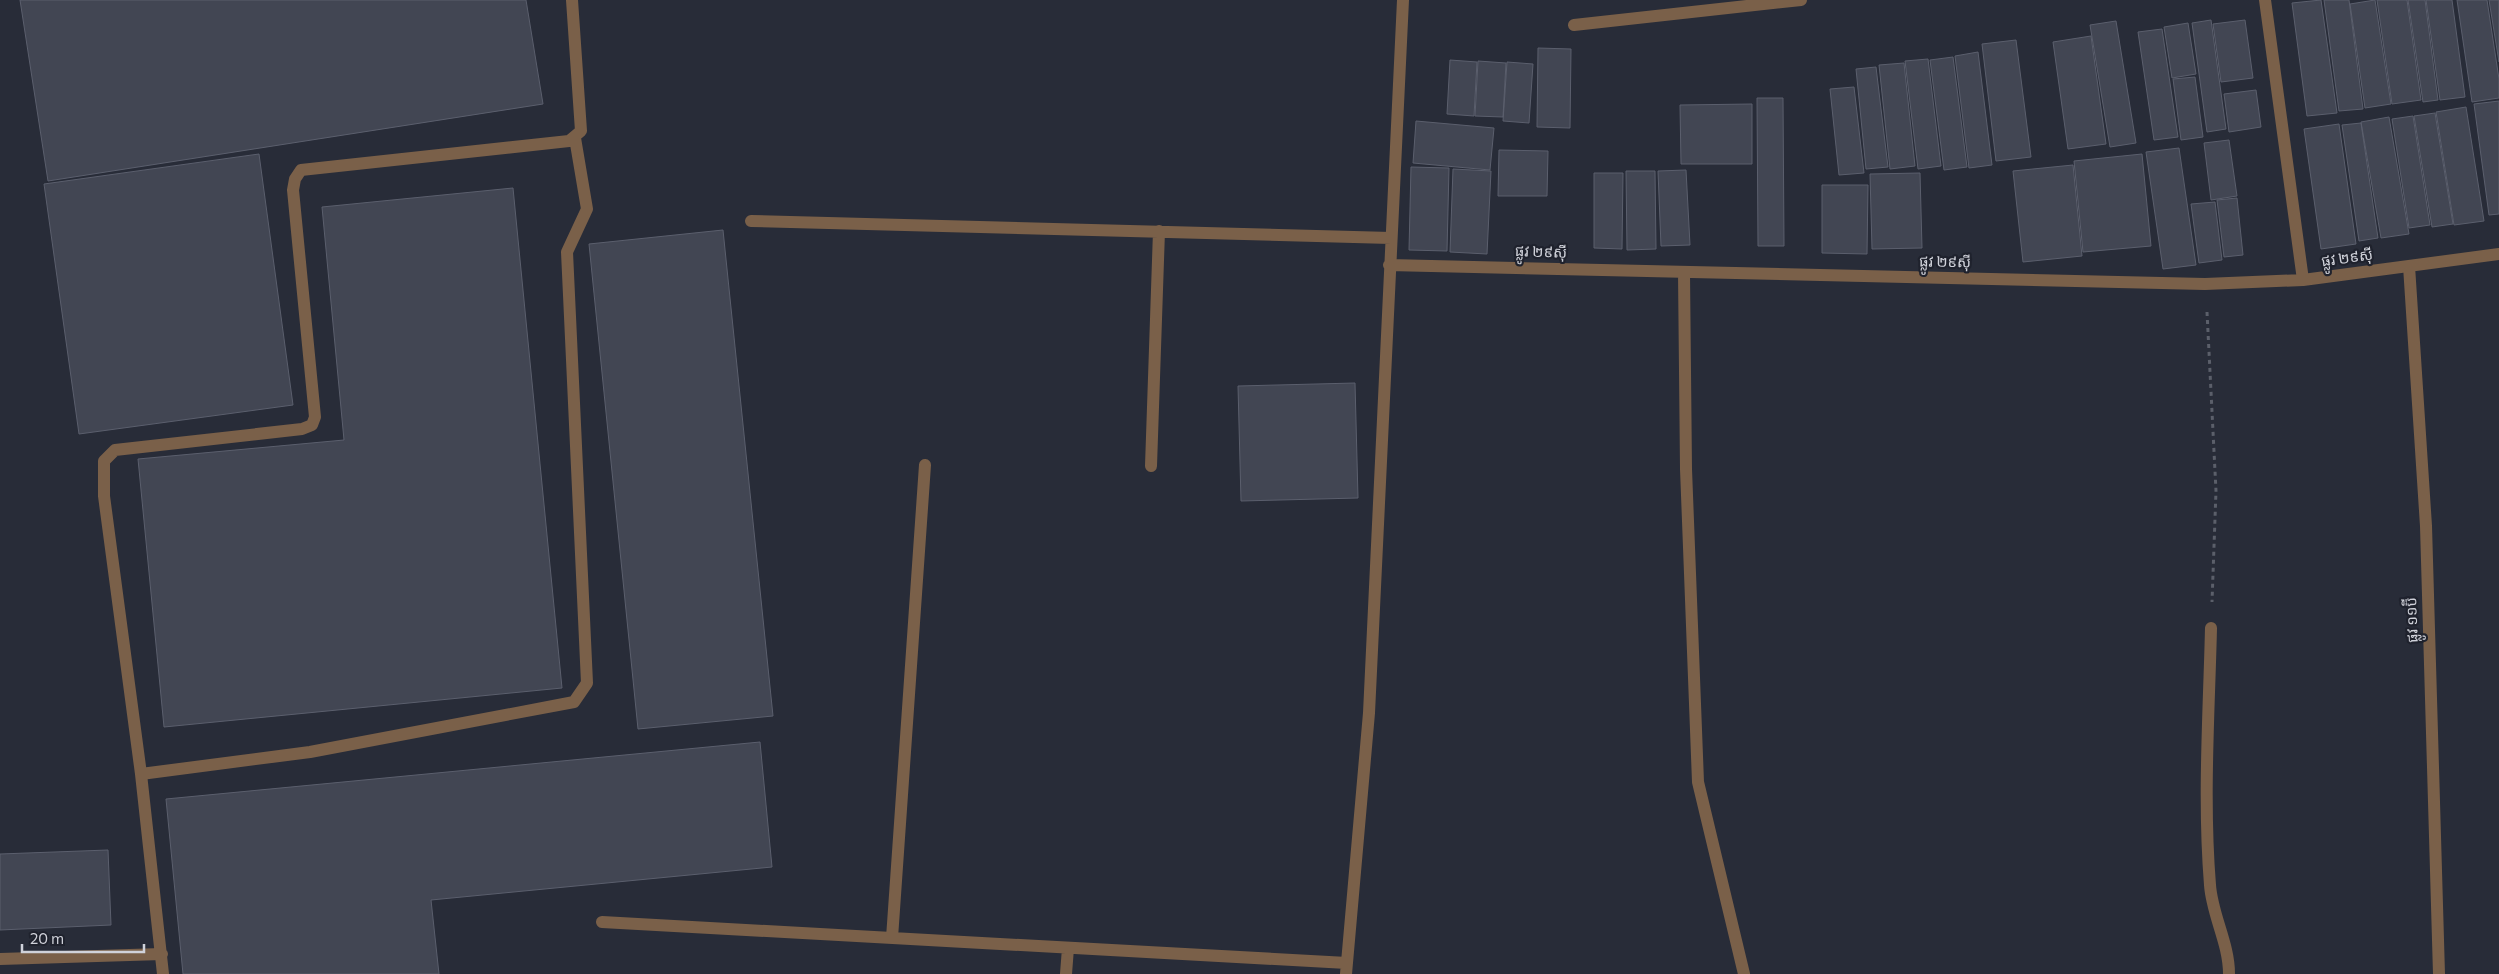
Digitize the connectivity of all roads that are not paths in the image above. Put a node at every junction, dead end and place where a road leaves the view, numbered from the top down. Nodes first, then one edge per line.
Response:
1 (572, 0) edge
2 (1403, 0) edge
3 (1801, 0) edge
4 (2265, 0) edge
5 (1574, 25) dead end
6 (575, 138) junction
7 (751, 221) dead end
8 (1159, 232) junction
9 (1391, 238) junction
10 (2499, 254) edge
11 (1389, 265) junction
12 (2409, 266) junction
13 (1684, 273) junction
14 (2303, 280) junction
15 (925, 464) dead end
16 (1151, 466) dead end
17 (2211, 628) road end
18 (141, 774) junction
19 (602, 922) dead end
20 (892, 938) junction
21 (1068, 948) junction
22 (162, 954) junction
23 (0, 959) edge
24 (1346, 969) edge
25 (163, 974) edge
26 (1066, 974) edge
27 (1744, 974) edge
28 (2229, 974) edge
29 (2439, 974) edge

1 - 6 street
2 - 9 street
3 - 5 street
4 - 14 street
6 - 18 street
6 - 18 street
7 - 8 street
8 - 9 street
8 - 16 street
9 - 11 street
10 - 12 street, ផ្លូវ ២៩ស៊ី
11 - 13 street, ផ្លូវ ២៩ស៊ី
11 - 24 street
12 - 14 street, ផ្លូវ ២៩ស៊ី
12 - 29 street, ផ្លូវ ១១ប៊ី
13 - 14 street, ផ្លូវ ២៩ស៊ី
13 - 27 street
15 - 20 street
17 - 28 street
18 - 22 street
19 - 20 street
20 - 21 street
21 - 24 street
21 - 26 street
22 - 23 street
22 - 25 street

